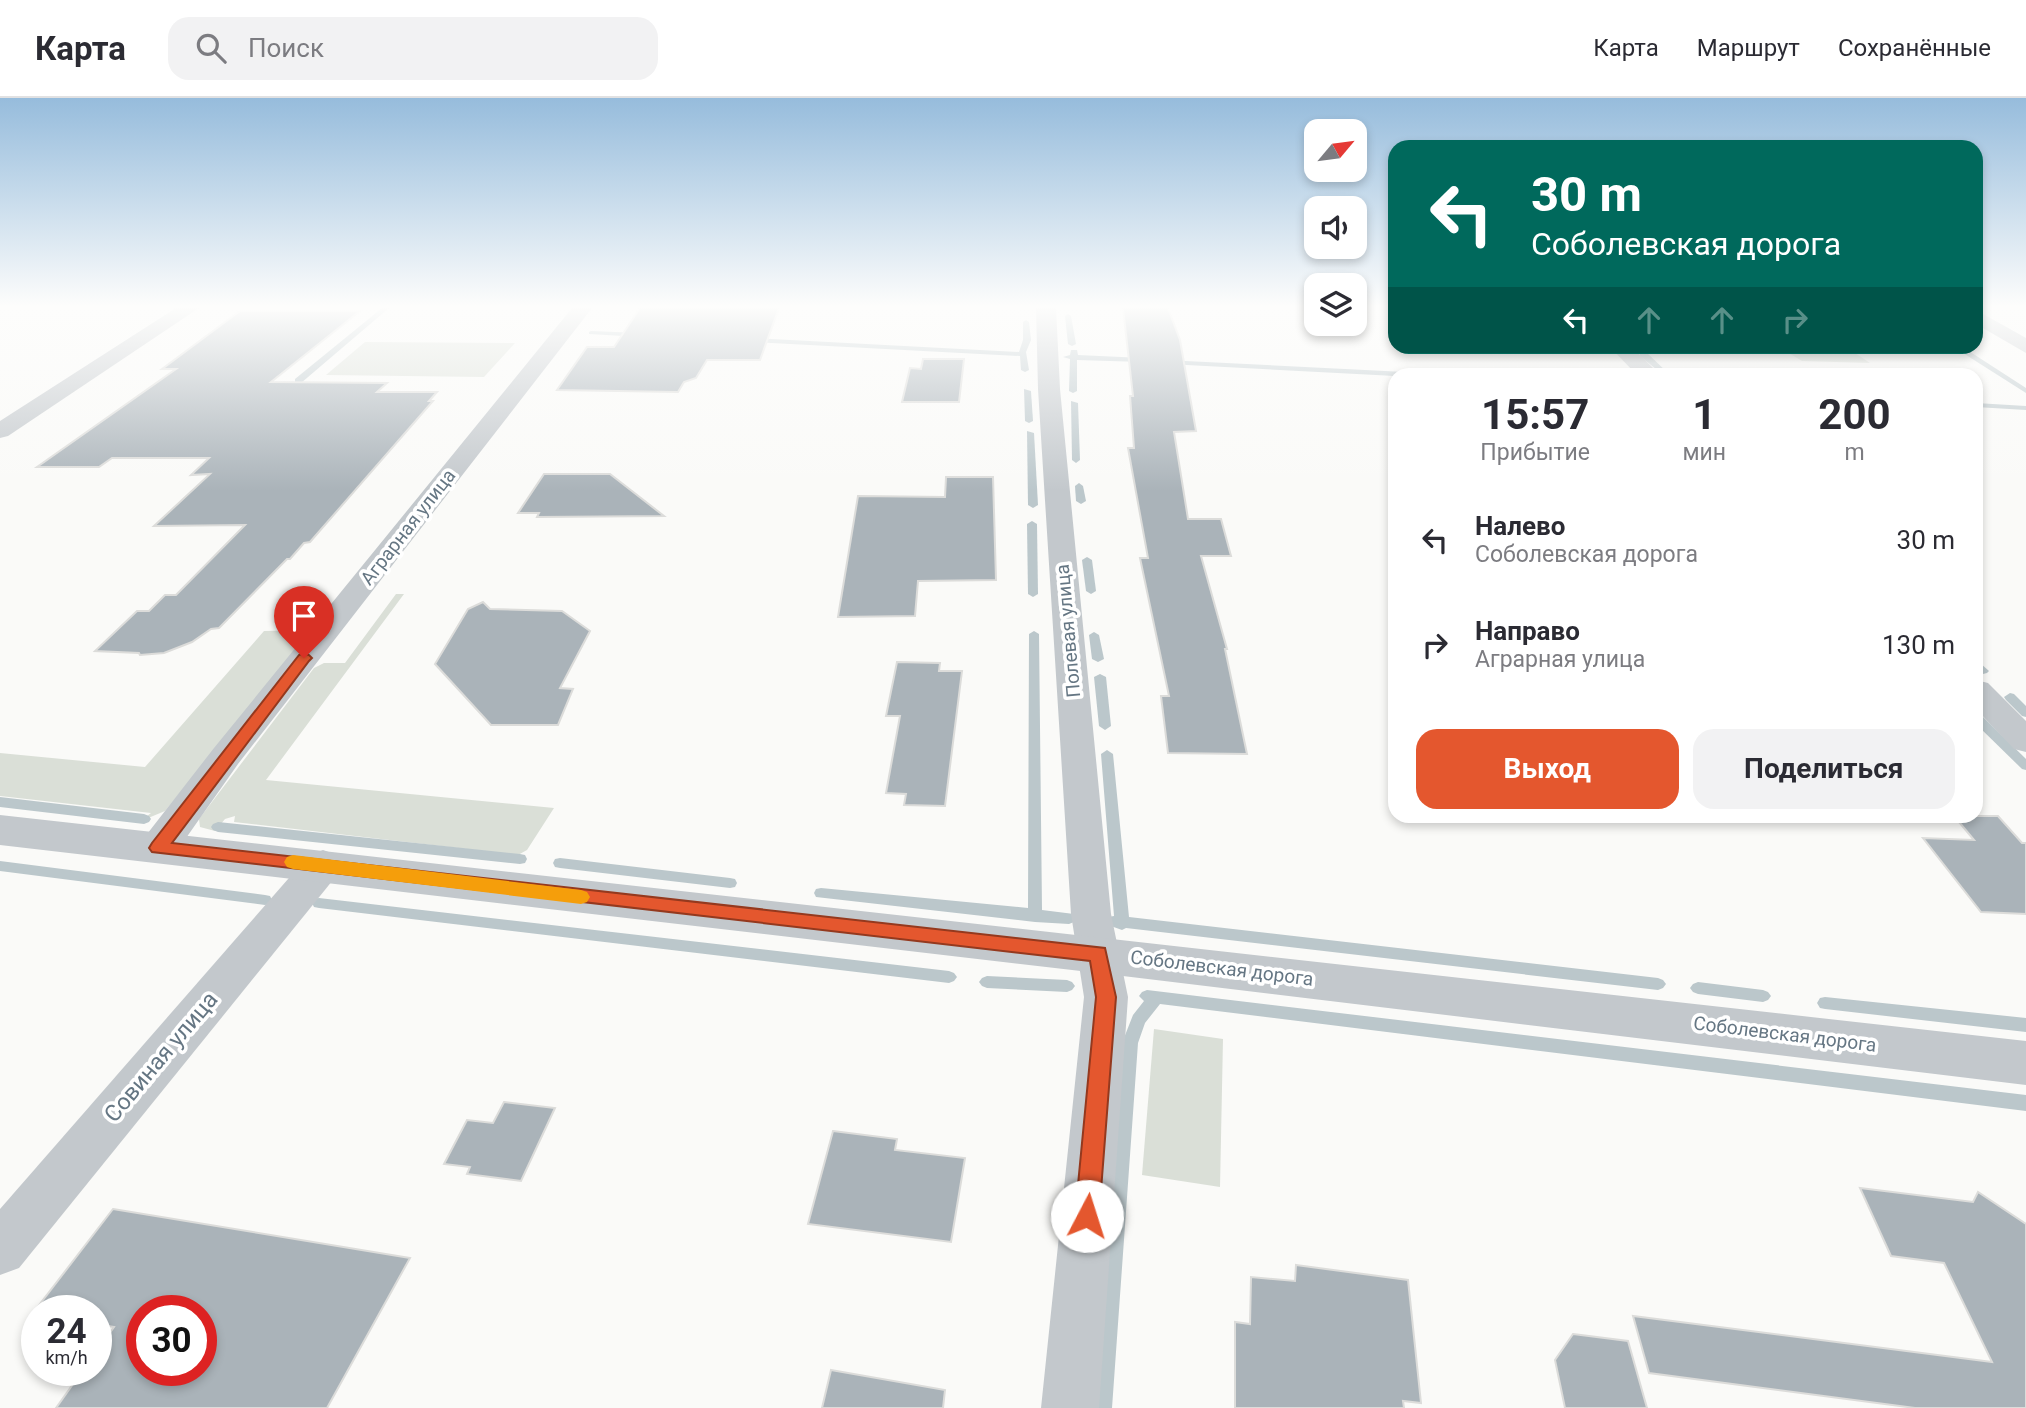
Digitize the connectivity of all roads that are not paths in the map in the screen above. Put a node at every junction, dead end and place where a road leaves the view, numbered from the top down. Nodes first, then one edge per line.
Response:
1 (95, 369) edge
2 (533, 369) edge
3 (1048, 369) edge
4 (0, 431) edge
5 (1983, 697) edge
6 (2026, 741) edge
7 (0, 830) edge
8 (158, 848) junction
9 (323, 865) junction
10 (1099, 955) junction
11 (2026, 1063) edge
12 (0, 1249) edge
13 (1070, 1408) edge

1 - 4 street
2 - 8 street, Аграрная улица
3 - 10 street, Полевая улица
5 - 6 street
7 - 8 street, Соболевская дорога
8 - 9 street, Соболевская дорога
9 - 10 street, Соболевская дорога
9 - 12 street, Совиная улица
10 - 11 street, Соболевская дорога
10 - 13 street, Полевая улица

